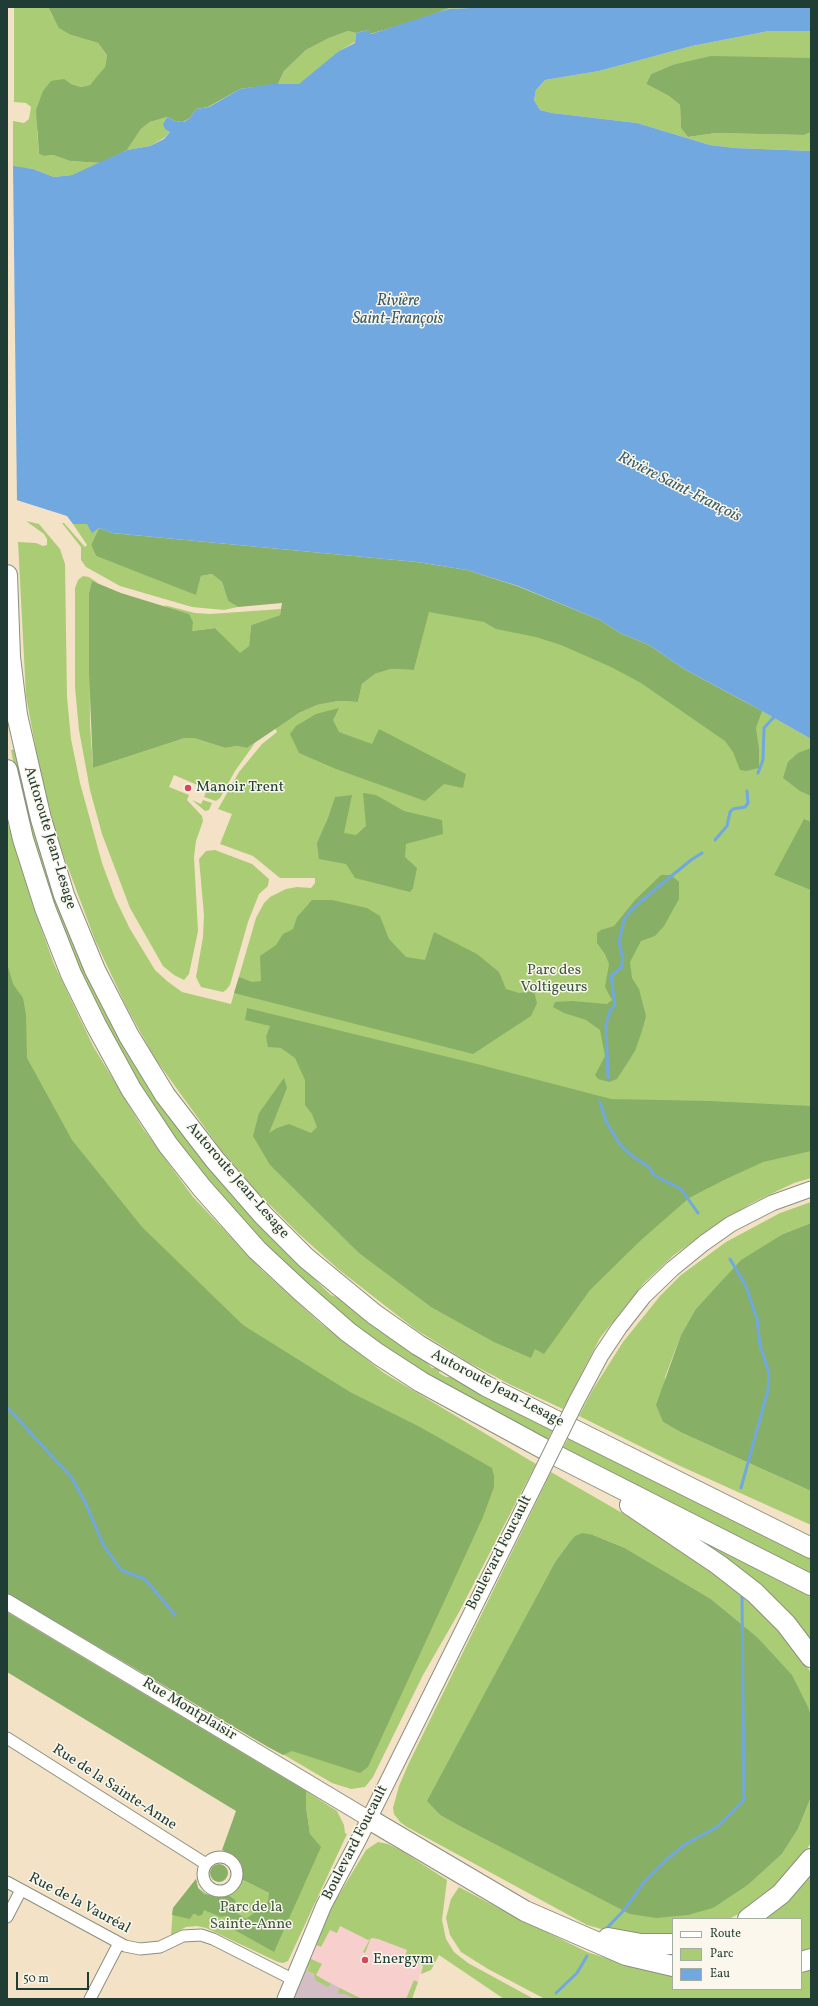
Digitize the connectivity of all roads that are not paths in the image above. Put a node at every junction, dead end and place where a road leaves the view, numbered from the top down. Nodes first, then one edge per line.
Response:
1 (7, 575) edge
2 (7, 770) edge
3 (811, 1189) edge
4 (557, 1456) junction
5 (688, 1487) junction
6 (811, 1535) edge
7 (811, 1548) edge
8 (811, 1585) edge
9 (7, 1602) edge
10 (811, 1657) edge
11 (7, 1738) edge
12 (369, 1819) junction
13 (811, 1859) edge
14 (206, 1864) dead end
15 (7, 1882) edge
16 (21, 1890) junction
17 (7, 1917) edge
18 (749, 1918) edge
19 (550, 1922) junction
20 (119, 1943) junction
21 (672, 1944) edge
22 (672, 1966) edge
23 (292, 1979) junction
24 (90, 1999) edge
25 (285, 1999) edge

1 - 5 highway, Autoroute Jean-Lesage
2 - 4 highway, Autoroute Jean-Lesage
3 - 12 street, Boulevard Foucault, bridge
4 - 8 highway, Autoroute Jean-Lesage
4 - 10 highway
5 - 6 highway
5 - 7 highway, Autoroute Jean-Lesage
9 - 12 street, Rue Montplaisir
11 - 14 street, Rue de la Sainte-Anne
12 - 19 highway
12 - 23 street, Boulevard Foucault
13 - 18 highway
15 - 16 street, Rue de la Vauréal
16 - 17 street
16 - 20 street, Rue de la Vauréal
19 - 21 highway
19 - 22 highway
20 - 23 street, Rue de la Vauréal
20 - 24 street
23 - 25 street, Boulevard Foucault

